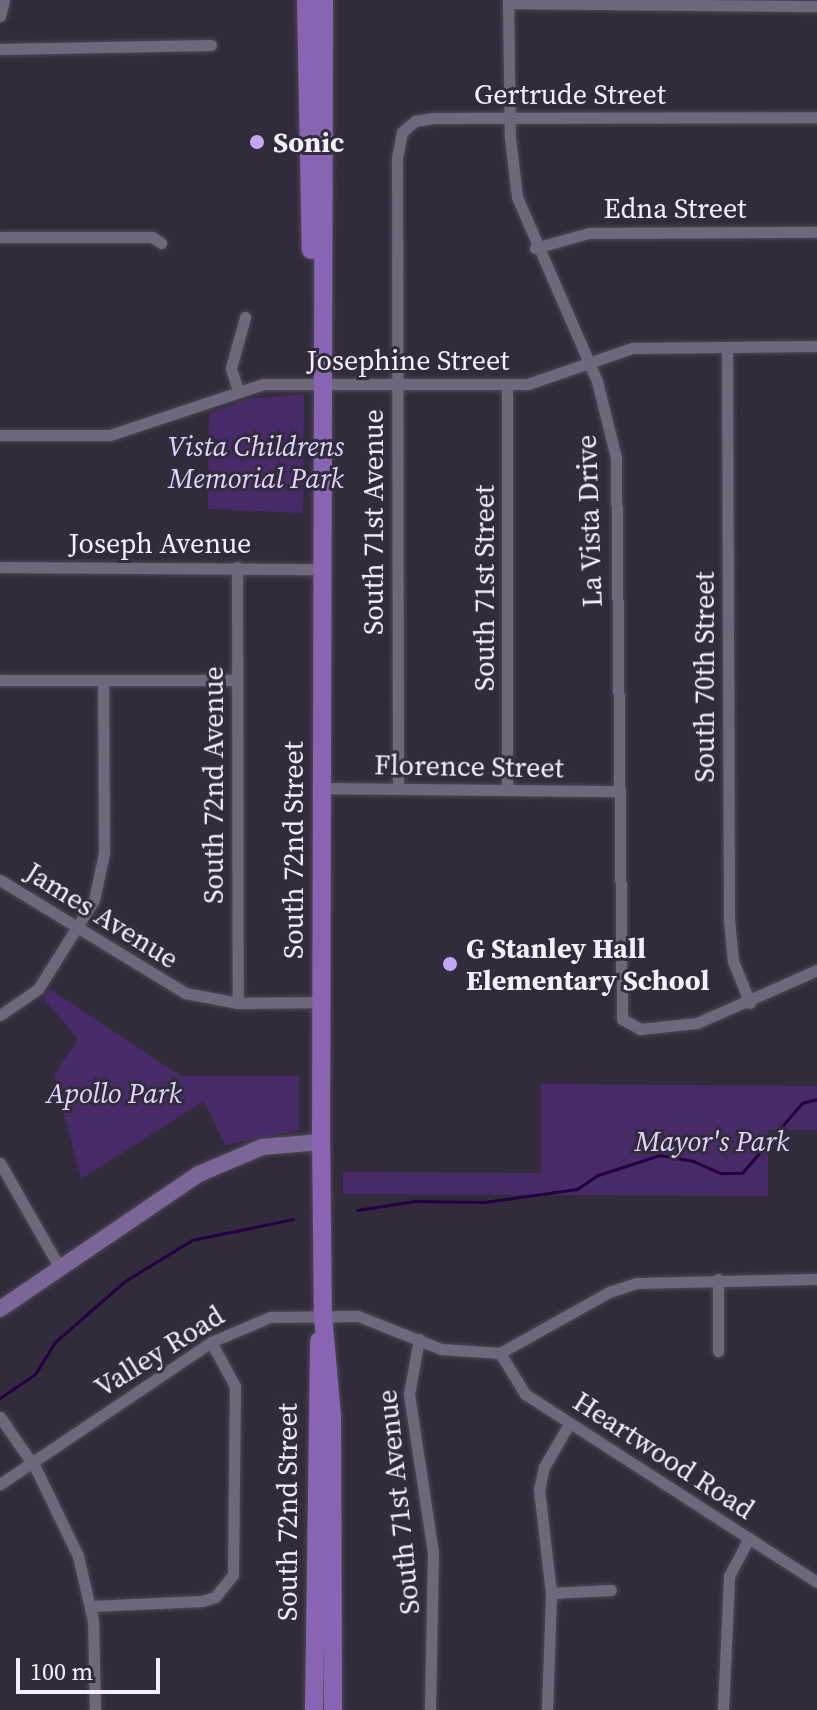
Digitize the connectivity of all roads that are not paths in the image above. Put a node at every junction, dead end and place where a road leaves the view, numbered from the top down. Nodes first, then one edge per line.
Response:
1 (4, 0) edge
2 (306, 0) edge
3 (324, 0) edge
4 (508, 1) edge
5 (773, 2) edge
6 (817, 6) edge
7 (0, 16) edge
8 (211, 45) dead end
9 (0, 49) edge
10 (817, 117) edge
11 (509, 118) junction
12 (398, 206) joint
13 (817, 232) edge
14 (0, 237) edge
15 (161, 243) dead end
16 (535, 248) junction
17 (245, 317) dead end
18 (817, 346) edge
19 (727, 347) junction
20 (590, 363) junction
21 (321, 384) junction
22 (398, 385) junction
23 (507, 385) junction
24 (238, 390) junction
25 (0, 435) edge
26 (0, 567) edge
27 (237, 567) junction
28 (320, 569) junction
29 (0, 680) edge
30 (103, 680) junction
31 (236, 680) junction
32 (321, 788) junction
33 (398, 789) junction
34 (507, 790) junction
35 (616, 791) junction
36 (0, 880) edge
37 (77, 931) junction
38 (817, 970) edge
39 (322, 1002) junction
40 (238, 1003) junction
41 (750, 1003) junction
42 (0, 1015) edge
43 (321, 1142) junction
44 (0, 1163) edge
45 (60, 1268) junction
46 (718, 1279) junction
47 (817, 1279) edge
48 (0, 1309) edge
49 (323, 1315) junction
50 (419, 1339) junction
51 (211, 1342) junction
52 (718, 1351) dead end
53 (500, 1353) junction
54 (0, 1417) edge
55 (569, 1424) junction
56 (32, 1462) junction
57 (0, 1484) edge
58 (749, 1538) junction
59 (817, 1582) edge
60 (611, 1590) dead end
61 (551, 1593) junction
62 (91, 1606) junction
63 (95, 1710) edge
64 (314, 1710) edge
65 (333, 1710) edge
66 (430, 1710) edge
67 (547, 1710) edge
68 (723, 1710) edge

1 - 7 street
2 - 21 main road, South 72nd Street
3 - 21 main road, South 72nd Street
4 - 5 street
4 - 11 street, La Vista Drive
5 - 6 street
8 - 9 street
10 - 11 street, Gertrude Street
11 - 12 street, Gertrude Street
11 - 16 street, La Vista Drive
12 - 22 street, South 71st Avenue
13 - 16 street, Edna Street
14 - 15 street
16 - 20 street, La Vista Drive
17 - 24 street
18 - 19 street, Josephine Street
19 - 20 street, Josephine Street
19 - 41 street, South 70th Street
20 - 23 street, Josephine Street
20 - 35 street, La Vista Drive
21 - 22 street, Josephine Street
21 - 24 street, Josephine Street
21 - 28 main road, South 72nd Street
22 - 23 street, Josephine Street
22 - 33 street, South 71st Avenue
23 - 34 street, South 71st Street
24 - 25 street, Josephine Street
26 - 27 street, Joseph Avenue
27 - 28 street, Joseph Avenue
27 - 31 street, South 72nd Avenue
28 - 32 main road, South 72nd Street
29 - 30 street
30 - 31 street
30 - 37 street
31 - 40 street, South 72nd Avenue
32 - 33 street, Florence Street
32 - 39 main road, South 72nd Street
33 - 34 street, Florence Street
34 - 35 street, Florence Street
35 - 41 street, La Vista Drive
36 - 37 street, James Avenue
37 - 40 street, James Avenue
37 - 42 street
38 - 41 street
39 - 40 street, James Avenue
39 - 43 main road, South 72nd Street
43 - 45 street
43 - 49 main road, South 72nd Street
44 - 45 street
45 - 48 street
46 - 47 street
46 - 52 street
46 - 53 street
49 - 50 street, Valley Road
49 - 51 street, Valley Road
49 - 64 main road, South 72nd Street
49 - 65 main road, South 72nd Street
50 - 53 street, Valley Road
50 - 66 street, South 71st Avenue
51 - 56 street, Valley Road
51 - 62 street
53 - 55 street, Heartwood Road
54 - 56 street
55 - 58 street, Heartwood Road
55 - 61 street
56 - 57 street, Valley Road
56 - 62 street
58 - 59 street, Heartwood Road
58 - 68 street
60 - 61 street
61 - 67 street
62 - 63 street

